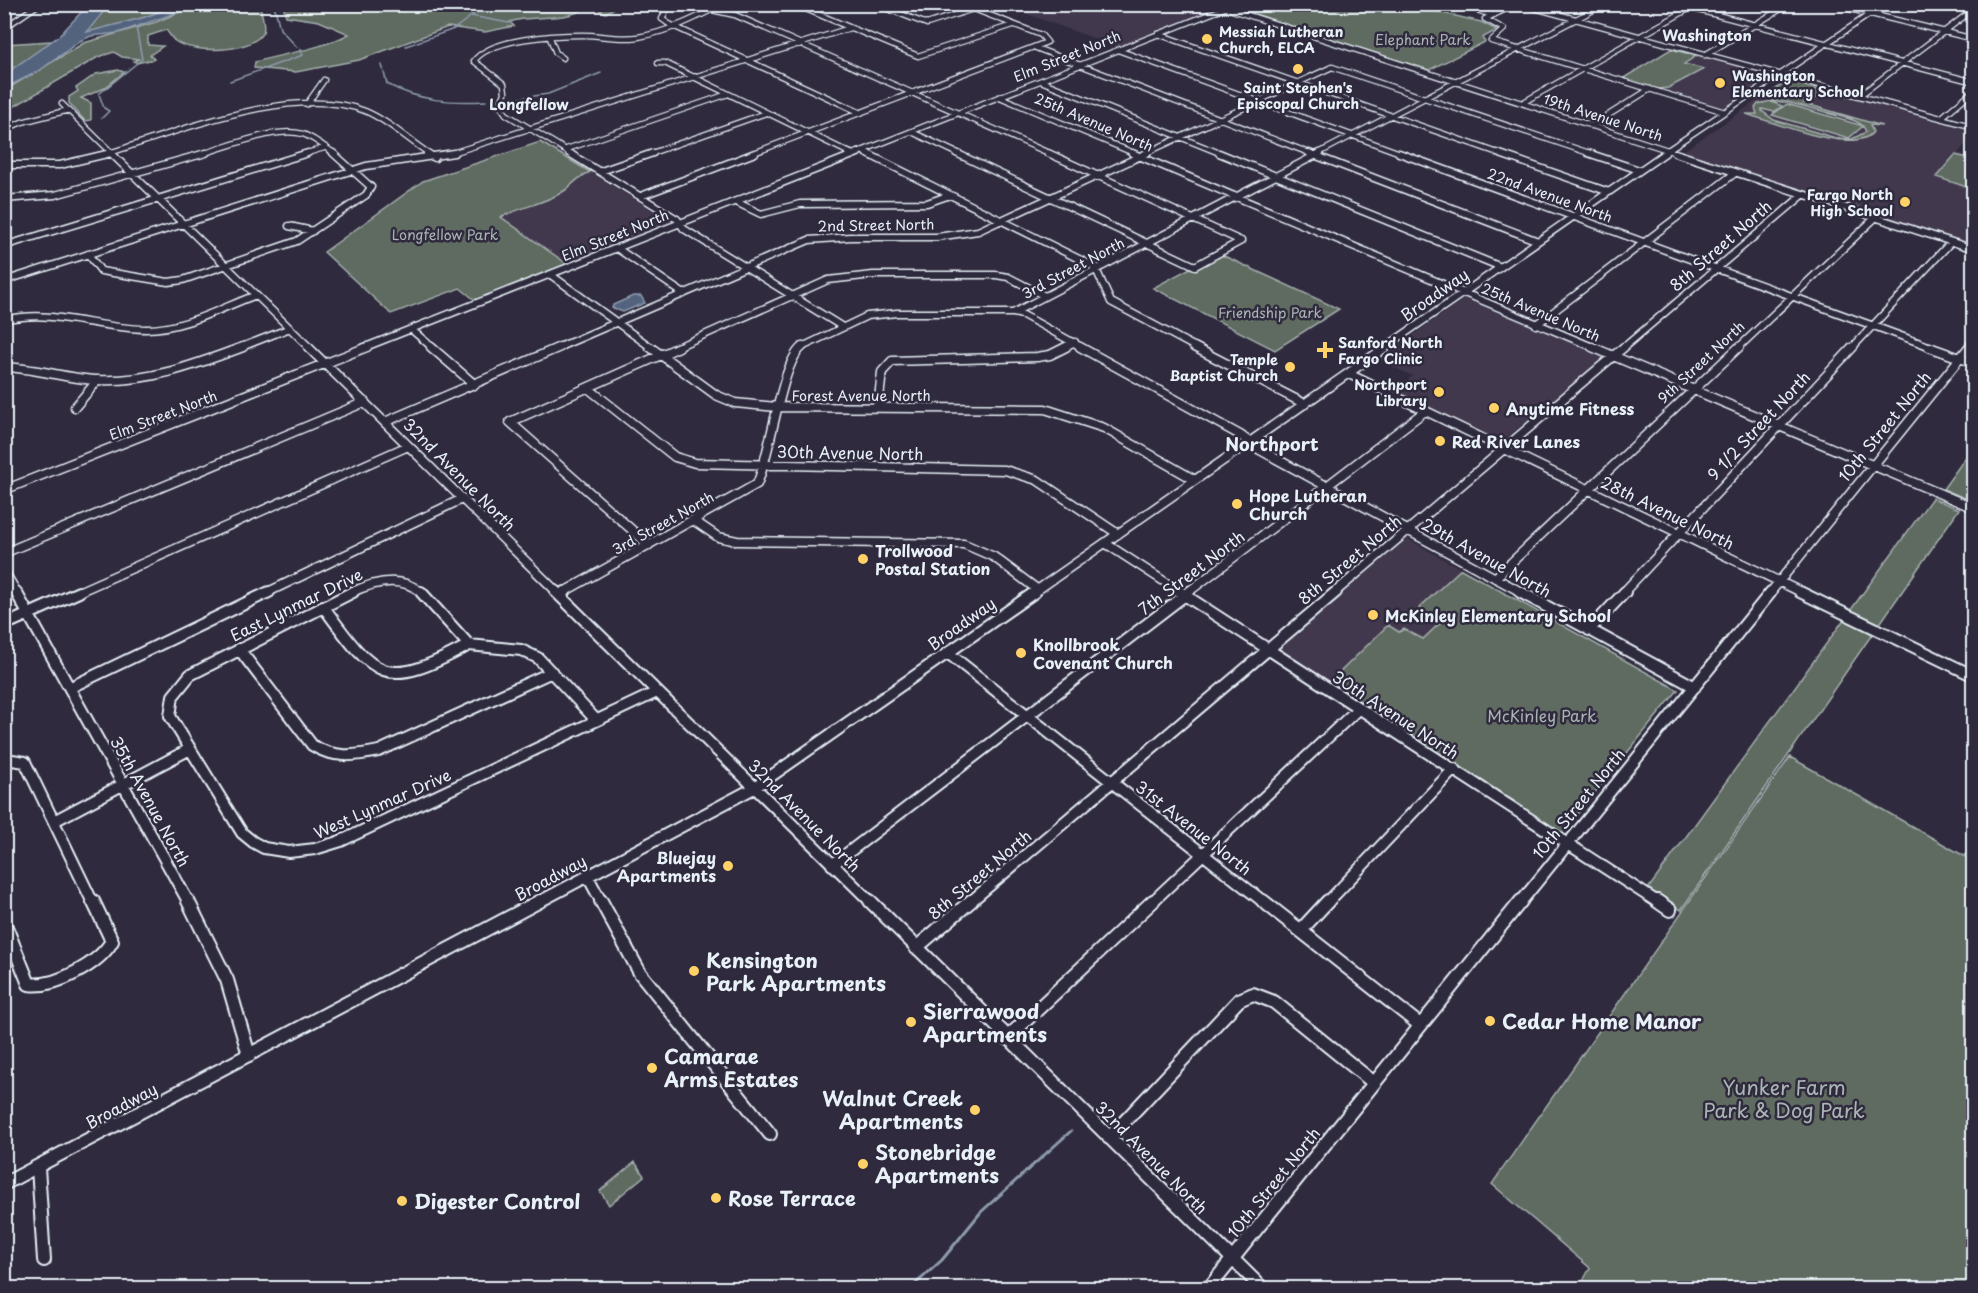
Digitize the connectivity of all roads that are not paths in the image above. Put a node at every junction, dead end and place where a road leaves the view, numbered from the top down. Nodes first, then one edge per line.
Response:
1 (39, 4) edge
2 (669, 4) edge
3 (723, 4) edge
4 (794, 4) edge
5 (875, 4) edge
6 (961, 4) edge
7 (1235, 4) edge
8 (1457, 4) edge
9 (1518, 4) edge
10 (1605, 4) edge
11 (1675, 4) edge
12 (1697, 4) edge
13 (1790, 4) edge
14 (1830, 4) edge
15 (1885, 4) edge
16 (1226, 8) junction
17 (1690, 8) junction
18 (973, 9) junction
19 (1974, 9) edge
20 (712, 10) junction
21 (1871, 14) junction
22 (1493, 15) junction
23 (1576, 20) junction
24 (1013, 25) junction
25 (1755, 25) junction
26 (674, 26) junction
27 (4, 28) edge
28 (850, 28) junction
29 (1944, 32) junction
30 (1158, 34) junction
31 (1638, 37) junction
32 (550, 38) junction
33 (1974, 39) edge
34 (800, 44) junction
35 (1826, 44) junction
36 (1036, 48) junction
37 (1119, 50) junction
38 (1517, 50) junction
39 (1705, 55) junction
40 (563, 58) dead end
41 (748, 61) junction
42 (658, 63) dead end
43 (1901, 64) junction
44 (1080, 65) junction
45 (1581, 69) junction
46 (1780, 75) junction
47 (692, 76) junction
48 (324, 80) dead end
49 (1041, 81) junction
50 (1455, 81) junction
51 (1974, 82) edge
52 (1298, 83) junction
53 (1650, 89) junction
54 (1974, 90) edge
55 (728, 94) junction
56 (912, 94) junction
57 (1859, 96) junction
58 (1000, 97) junction
59 (1424, 98) junction
60 (1258, 101) junction
61 (1522, 103) junction
62 (62, 104) dead end
63 (307, 104) junction
64 (69, 110) junction
65 (1725, 112) junction
66 (766, 113) junction
67 (861, 113) junction
68 (957, 114) junction
69 (1392, 116) junction
70 (1941, 118) junction
71 (1220, 119) junction
72 (1591, 126) junction
73 (1974, 127) edge
74 (531, 129) junction
75 (4, 130) edge
76 (912, 132) junction
77 (808, 134) junction
78 (1352, 136) junction
79 (1181, 138) junction
80 (324, 148) junction
81 (564, 150) junction
82 (862, 151) junction
83 (1667, 151) junction
84 (112, 152) junction
85 (853, 155) junction
86 (1314, 155) junction
87 (1139, 156) junction
88 (435, 158) junction
89 (4, 165) edge
90 (353, 170) junction
91 (1639, 170) junction
92 (601, 171) junction
93 (1735, 173) junction
94 (134, 175) junction
95 (1274, 175) junction
96 (1096, 176) junction
97 (1609, 192) junction
98 (950, 195) junction
99 (1803, 195) junction
100 (641, 196) junction
101 (1234, 196) junction
102 (1050, 198) junction
103 (4, 199) edge
104 (159, 199) junction
105 (736, 202) junction
106 (1573, 216) junction
107 (1875, 218) junction
108 (1191, 219) junction
109 (1001, 221) junction
110 (184, 224) junction
111 (681, 224) junction
112 (289, 226) dead end
113 (313, 231) junction
114 (1538, 241) junction
115 (1644, 242) junction
116 (1950, 242) junction
117 (1146, 243) junction
118 (4, 246) edge
119 (618, 249) junction
120 (1974, 249) edge
121 (88, 254) junction
122 (226, 265) junction
123 (746, 267) junction
124 (1501, 267) junction
125 (1097, 269) junction
126 (1716, 269) junction
127 (551, 275) junction
128 (4, 281) edge
129 (684, 294) junction
130 (1463, 294) junction
131 (256, 295) junction
132 (792, 296) junction
133 (1045, 296) junction
134 (1792, 296) junction
135 (1013, 313) junction
136 (4, 320) edge
137 (616, 324) junction
138 (1536, 325) junction
139 (841, 326) junction
140 (1873, 326) junction
141 (290, 328) junction
142 (412, 330) junction
143 (1974, 340) edge
144 (1075, 342) junction
145 (658, 356) junction
146 (1612, 357) junction
147 (1960, 358) junction
148 (1974, 363) edge
149 (327, 365) junction
150 (4, 367) edge
151 (1349, 374) junction
152 (98, 380) junction
153 (475, 385) junction
154 (588, 388) junction
155 (1692, 391) junction
156 (365, 402) junction
157 (1305, 404) junction
158 (75, 407) dead end
159 (777, 407) junction
160 (878, 407) junction
161 (1425, 411) junction
162 (385, 422) junction
163 (1779, 427) junction
164 (1251, 442) junction
165 (408, 446) junction
166 (1503, 448) junction
167 (765, 466) junction
168 (1872, 466) junction
169 (1195, 480) junction
170 (1327, 486) junction
171 (4, 490) edge
172 (1588, 490) junction
173 (462, 499) junction
174 (1974, 508) edge
175 (693, 520) junction
176 (1407, 530) junction
177 (1118, 534) junction
178 (1680, 534) junction
179 (1105, 543) junction
180 (649, 545) junction
181 (4, 553) edge
182 (4, 571) edge
183 (1495, 578) junction
184 (1780, 583) junction
185 (1038, 590) junction
186 (560, 595) junction
187 (1185, 595) junction
188 (323, 606) junction
189 (29, 614) junction
190 (4, 625) edge
191 (1590, 630) junction
192 (469, 645) junction
193 (1266, 648) junction
194 (239, 649) junction
195 (948, 653) junction
196 (552, 672) junction
197 (1974, 676) edge
198 (71, 687) junction
199 (1695, 687) junction
200 (657, 693) junction
201 (1359, 708) junction
202 (1028, 716) junction
203 (596, 720) junction
204 (190, 749) junction
205 (4, 764) edge
206 (1454, 770) junction
207 (1112, 782) junction
208 (124, 784) junction
209 (754, 788) junction
210 (54, 821) junction
211 (1566, 843) junction
212 (1203, 854) junction
213 (832, 865) junction
214 (587, 875) junction
215 (1670, 910) dead end
216 (4, 922) edge
217 (1301, 930) junction
218 (916, 948) junction
219 (1420, 1025) junction
220 (1007, 1038) junction
221 (249, 1055) junction
222 (1374, 1083) junction
223 (770, 1134) dead end
224 (1109, 1138) junction
225 (38, 1167) junction
226 (4, 1184) edge
227 (1232, 1259) junction
228 (44, 1260) dead end
229 (1209, 1288) edge
230 (1262, 1288) edge

1 - 27 street
2 - 26 street
3 - 20 street
4 - 28 street
5 - 18 street
6 - 18 street
7 - 16 street, Elm Street North
8 - 22 street
9 - 22 street
9 - 23 street
10 - 23 street, 3rd Street North
11 - 17 street
12 - 17 street
13 - 25 street
14 - 21 street
15 - 21 street, Broadway
16 - 30 street, Elm Street North
16 - 50 street, 19th Avenue North
17 - 25 street
17 - 31 street
18 - 24 street
19 - 29 street
20 - 26 street
20 - 34 street
21 - 29 street
21 - 35 street, Broadway
22 - 38 street
23 - 31 street
23 - 38 street, 3rd Street North
24 - 28 street
24 - 36 street
25 - 35 street
25 - 39 street
26 - 32 street
26 - 41 street
28 - 34 street
29 - 33 street
29 - 43 street
30 - 37 street, Elm Street North
30 - 52 street
31 - 39 street
31 - 45 street
32 - 40 street
32 - 74 street
34 - 41 street
34 - 56 street
35 - 43 street
35 - 46 street, Broadway
36 - 44 street
36 - 56 street
37 - 44 street, Elm Street North
37 - 60 street, 22nd Avenue North
38 - 45 street
38 - 50 street, 3rd Street North
39 - 46 street
41 - 47 street
41 - 67 street
42 - 47 street
43 - 51 street
43 - 57 street
44 - 49 street, Elm Street North
44 - 71 street
45 - 53 street
45 - 61 street
46 - 57 street
46 - 65 street, Broadway
47 - 55 street
47 - 74 street
48 - 63 street
49 - 58 street, Elm Street North
49 - 79 street
50 - 59 street, 3rd Street North
50 - 61 street, 19th Avenue North
52 - 59 street, 2nd Street North
52 - 60 street, 2nd Street North
52 - 69 street
53 - 65 street
53 - 72 street
54 - 70 street
55 - 66 street
55 - 81 street
56 - 67 street
56 - 68 street
57 - 70 street
58 - 68 street, Elm Street North
58 - 87 street, 25th Avenue North
59 - 69 street, 3rd Street North
59 - 91 street
60 - 71 street, 2nd Street North
60 - 78 street, 22nd Avenue North
61 - 72 street, 19th Avenue North
62 - 64 street, 32nd Avenue North
63 - 84 street
63 - 88 street
64 - 75 street
64 - 84 street, 32nd Avenue North
65 - 83 street, Broadway
66 - 77 street
66 - 92 street
67 - 77 street
68 - 76 street, Elm Street North
68 - 96 street
69 - 78 street, 3rd Street North
69 - 97 street
70 - 73 street
71 - 79 street, 2nd Street North
71 - 86 street
72 - 83 street, 19th Avenue North
74 - 81 street
74 - 88 street
76 - 82 street, Elm Street North
76 - 102 street
77 - 85 street
77 - 100 street
78 - 86 street, 3rd Street North
78 - 106 street, 22nd Avenue North
79 - 87 street, 2nd Street North
79 - 95 street
80 - 90 street
80 - 94 street
80 - 104 street
81 - 92 street
82 - 85 street, Elm Street North
82 - 98 street
83 - 91 street, Broadway
83 - 93 street, 19th Avenue North
84 - 89 street
84 - 94 street, 32nd Avenue North
85 - 105 street, Elm Street North
86 - 95 street, 3rd Street North
86 - 114 street
87 - 96 street, 2nd Street North
87 - 101 street, 25th Avenue North
88 - 90 street
90 - 110 street
90 - 113 street
91 - 97 street, Broadway
92 - 100 street
93 - 99 street, 19th Avenue North
93 - 115 street
94 - 103 street
94 - 104 street, 32nd Avenue North
95 - 101 street, 3rd Street North
95 - 124 street
96 - 102 street, 2nd Street North
96 - 108 street
97 - 106 street, Broadway
98 - 105 street
98 - 109 street
99 - 107 street, 19th Avenue North
99 - 126 street, 8th Street North
100 - 111 street
101 - 108 street, 3rd Street North
101 - 130 street, 25th Avenue North
102 - 109 street, 2nd Street North
102 - 117 street
104 - 110 street, 32nd Avenue North
104 - 118 street
105 - 111 street, Elm Street North
106 - 114 street, Broadway
106 - 115 street, 22nd Avenue North
107 - 116 street, 19th Avenue North
107 - 134 street, 9th Street North
108 - 117 street, 3rd Street North
108 - 117 street
109 - 123 street, 2nd Street North
109 - 125 street
110 - 121 street
110 - 122 street, 32nd Avenue North
111 - 119 street, Elm Street North
111 - 123 street
112 - 113 street
113 - 122 street
114 - 124 street, Broadway
115 - 126 street, 22nd Avenue North
115 - 138 street
116 - 120 street, 19th Avenue North
116 - 140 street, 9 1/2 Street North
117 - 125 street, 3rd Street North
119 - 127 street, Elm Street North
119 - 129 street
121 - 122 street
121 - 128 street
122 - 131 street, 32nd Avenue North
123 - 129 street, 2nd Street North
123 - 132 street
124 - 130 street, Broadway
125 - 133 street, 3rd Street North
125 - 157 street
126 - 134 street, 22nd Avenue North
126 - 146 street, 8th Street North
127 - 137 street, Forest Avenue North
127 - 142 street, Elm Street North
129 - 137 street, 2nd Street North
130 - 138 street, 25th Avenue North
130 - 151 street, Broadway
131 - 136 street
131 - 141 street, 32nd Avenue North
132 - 133 street
132 - 139 street
132 - 145 street
133 - 135 street, 3rd Street North
134 - 140 street, 22nd Avenue North
134 - 155 street, 9th Street North
135 - 139 street, 3rd Street North
135 - 144 street, 29th Avenue North
137 - 145 street, Forest Avenue North
137 - 153 street, 2nd Street North
138 - 146 street, 25th Avenue North
139 - 159 street, 3rd Street North
140 - 147 street, 22nd Avenue North
140 - 163 street, 9 1/2 Street North
141 - 149 street, 32nd Avenue North
141 - 152 street
142 - 149 street, Elm Street North
142 - 153 street
143 - 147 street, 10th Street North
144 - 160 street
144 - 164 street, 29th Avenue North
145 - 154 street
145 - 159 street, Forest Avenue North
146 - 155 street, 25th Avenue North
146 - 166 street, 8th Street North
147 - 148 street, 22nd Avenue North
147 - 168 street, 10th Street North
149 - 156 street, 32nd Avenue North
149 - 171 street, Elm Street North
150 - 152 street
151 - 157 street, Broadway
151 - 161 street, 28th Avenue North
152 - 158 street
153 - 162 street, 2nd Street North
154 - 167 street, 30th Avenue North
154 - 180 street
155 - 163 street, 25th Avenue North
155 - 172 street, 9th Street North
156 - 162 street, 32nd Avenue North
156 - 181 street
157 - 164 street, Broadway
159 - 160 street, Forest Avenue North
159 - 167 street, 3rd Street North
160 - 169 street, Forest Avenue North
161 - 166 street, 28th Avenue North
161 - 170 street, 7th Street North
162 - 165 street, 32nd Avenue North
163 - 168 street, 25th Avenue North
163 - 178 street, 9 1/2 Street North
164 - 169 street, Broadway
164 - 170 street, 29th Avenue North
165 - 173 street, 32nd Avenue North
165 - 189 street
166 - 172 street, 28th Avenue North
166 - 176 street, 8th Street North
167 - 175 street, 3rd Street North
167 - 177 street, 30th Avenue North
168 - 174 street, 25th Avenue North
168 - 184 street, 10th Street North
169 - 177 street, Broadway
170 - 176 street, 29th Avenue North
170 - 187 street, 7th Street North
172 - 178 street, 28th Avenue North
172 - 183 street, 9th Street North
173 - 186 street, 32nd Avenue North
173 - 198 street
175 - 180 street, 3rd Street North
175 - 185 street
176 - 183 street, 29th Avenue North
176 - 193 street, 8th Street North
177 - 179 street, Broadway
178 - 184 street, 28th Avenue North
178 - 191 street, 9 1/2 Street North
179 - 185 street, Broadway
179 - 187 street, 30th Avenue North
180 - 186 street, 3rd Street North
182 - 189 street, 35th Avenue North
183 - 191 street, 29th Avenue North
184 - 197 street, 28th Avenue North
184 - 199 street, 10th Street North
185 - 195 street, Broadway
186 - 200 street, 32nd Avenue North
187 - 193 street, 30th Avenue North
187 - 202 street, 7th Street North
188 - 192 street, East Lynmar Drive
188 - 192 street
188 - 194 street, East Lynmar Drive
189 - 190 street
189 - 198 street, 35th Avenue North
191 - 199 street, 29th Avenue North
192 - 196 street
193 - 201 street, 30th Avenue North
193 - 207 street, 8th Street North
194 - 196 street
194 - 204 street, East Lynmar Drive
195 - 202 street, 31st Avenue North
195 - 209 street, Broadway
196 - 203 street
198 - 208 street, 35th Avenue North
199 - 211 street, 10th Street North
200 - 203 street, West Lynmar Drive
200 - 209 street, 32nd Avenue North
201 - 206 street, 30th Avenue North
201 - 212 street
202 - 207 street, 31st Avenue North
202 - 213 street, 7th Street North
203 - 204 street, West Lynmar Drive
204 - 208 street
205 - 210 street
206 - 211 street, 30th Avenue North
206 - 217 street
207 - 212 street, 31st Avenue North
207 - 218 street, 8th Street North
208 - 210 street
208 - 221 street, 35th Avenue North
209 - 213 street, 32nd Avenue North
209 - 214 street, Broadway
210 - 216 street
211 - 215 street, 30th Avenue North
211 - 219 street, 10th Street North
212 - 217 street, 31st Avenue North
212 - 220 street
213 - 218 street, 32nd Avenue North
214 - 221 street, Broadway
214 - 223 street
217 - 219 street, 31st Avenue North
218 - 220 street, 32nd Avenue North
219 - 222 street, 10th Street North
220 - 224 street, 32nd Avenue North
221 - 225 street, Broadway
222 - 224 street
222 - 227 street, 10th Street North
224 - 227 street, 32nd Avenue North
225 - 226 street, Broadway
225 - 228 street
227 - 229 street, 10th Street North
227 - 230 street, 32nd Avenue North

